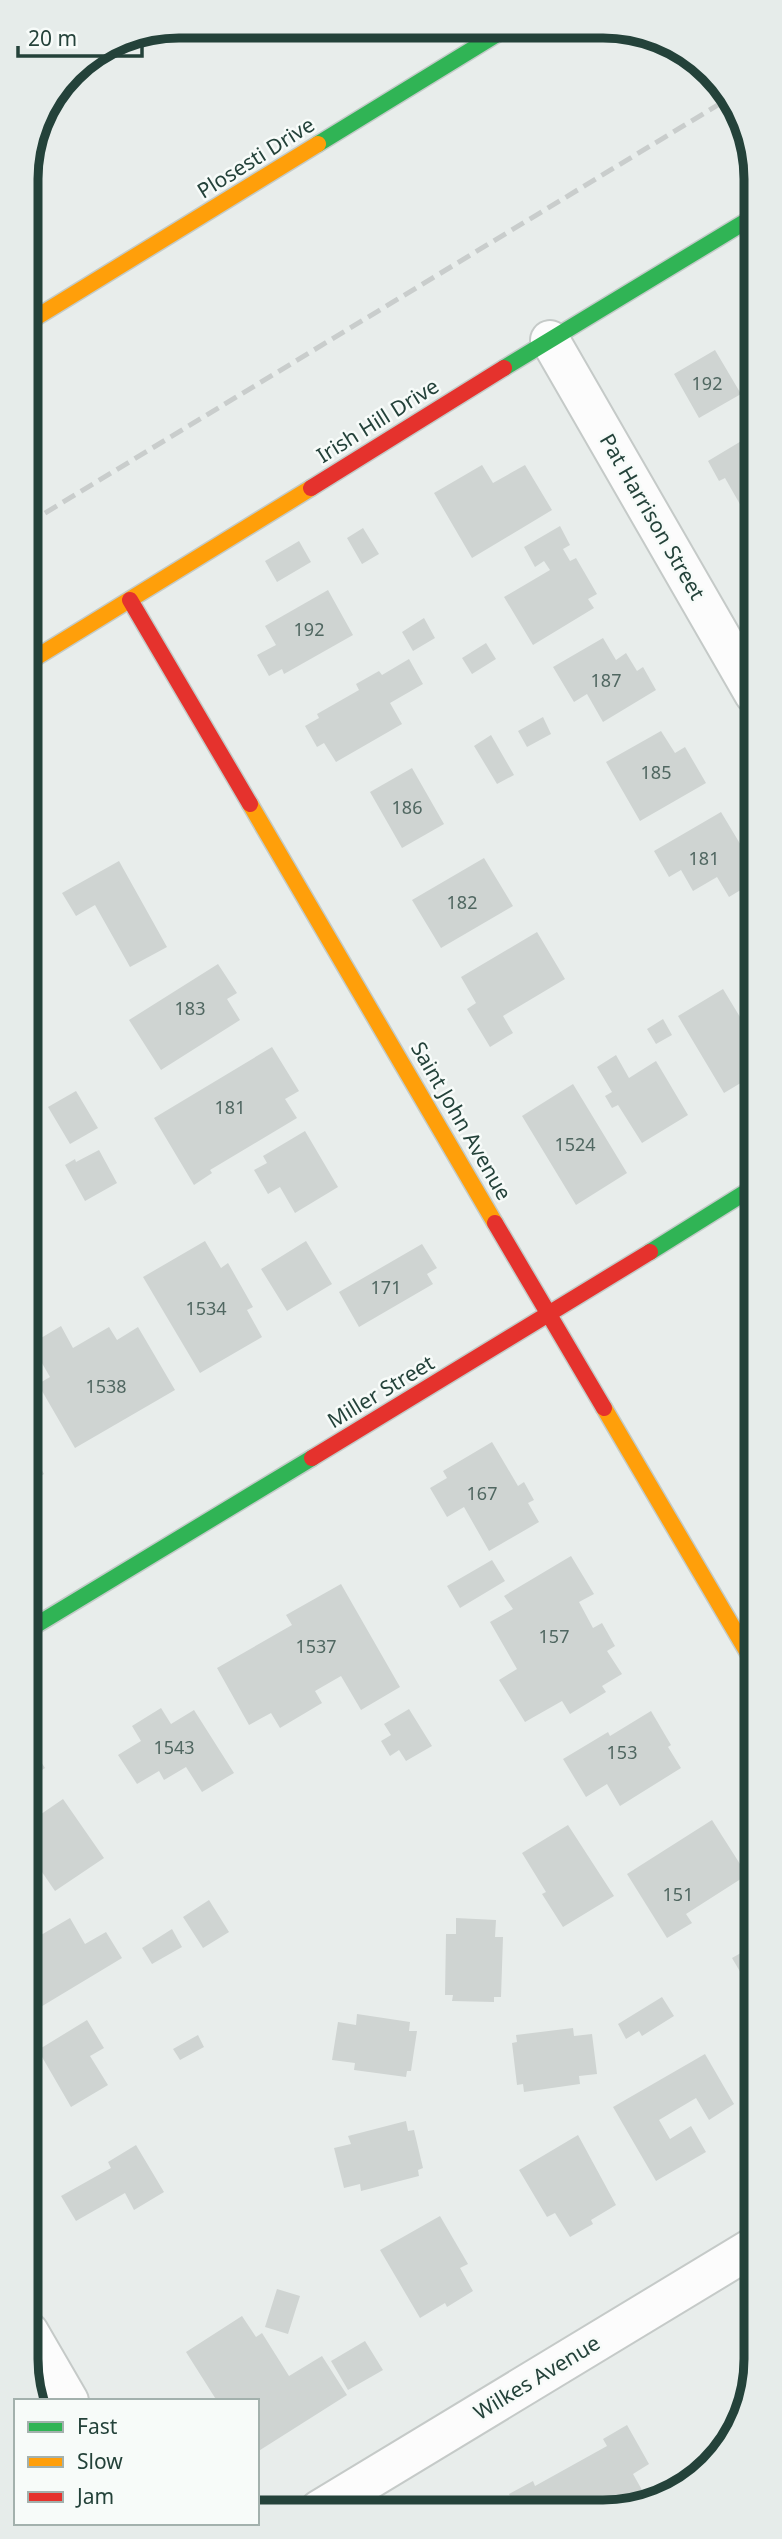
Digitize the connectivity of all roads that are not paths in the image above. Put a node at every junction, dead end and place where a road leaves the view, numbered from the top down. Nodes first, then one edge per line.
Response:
1 (492, 38) edge
2 (744, 222) edge
3 (39, 316) edge
4 (550, 340) junction
5 (130, 600) junction
6 (39, 656) edge
7 (744, 676) edge
8 (744, 1193) edge
9 (550, 1314) junction
10 (38, 1624) edge
11 (743, 1645) edge
12 (743, 2253) edge
13 (38, 2348) edge
14 (68, 2399) edge
15 (336, 2500) edge

1 - 3 street, Plosesti Drive
2 - 4 street, Irish Hill Drive
4 - 5 street, Irish Hill Drive
4 - 7 street, Pat Harrison Street
5 - 6 street, Irish Hill Drive
5 - 9 street, Saint John Avenue
8 - 9 street, Miller Street
9 - 10 street, Miller Street
9 - 11 street, Saint John Avenue
12 - 15 street, Wilkes Avenue
13 - 14 street

